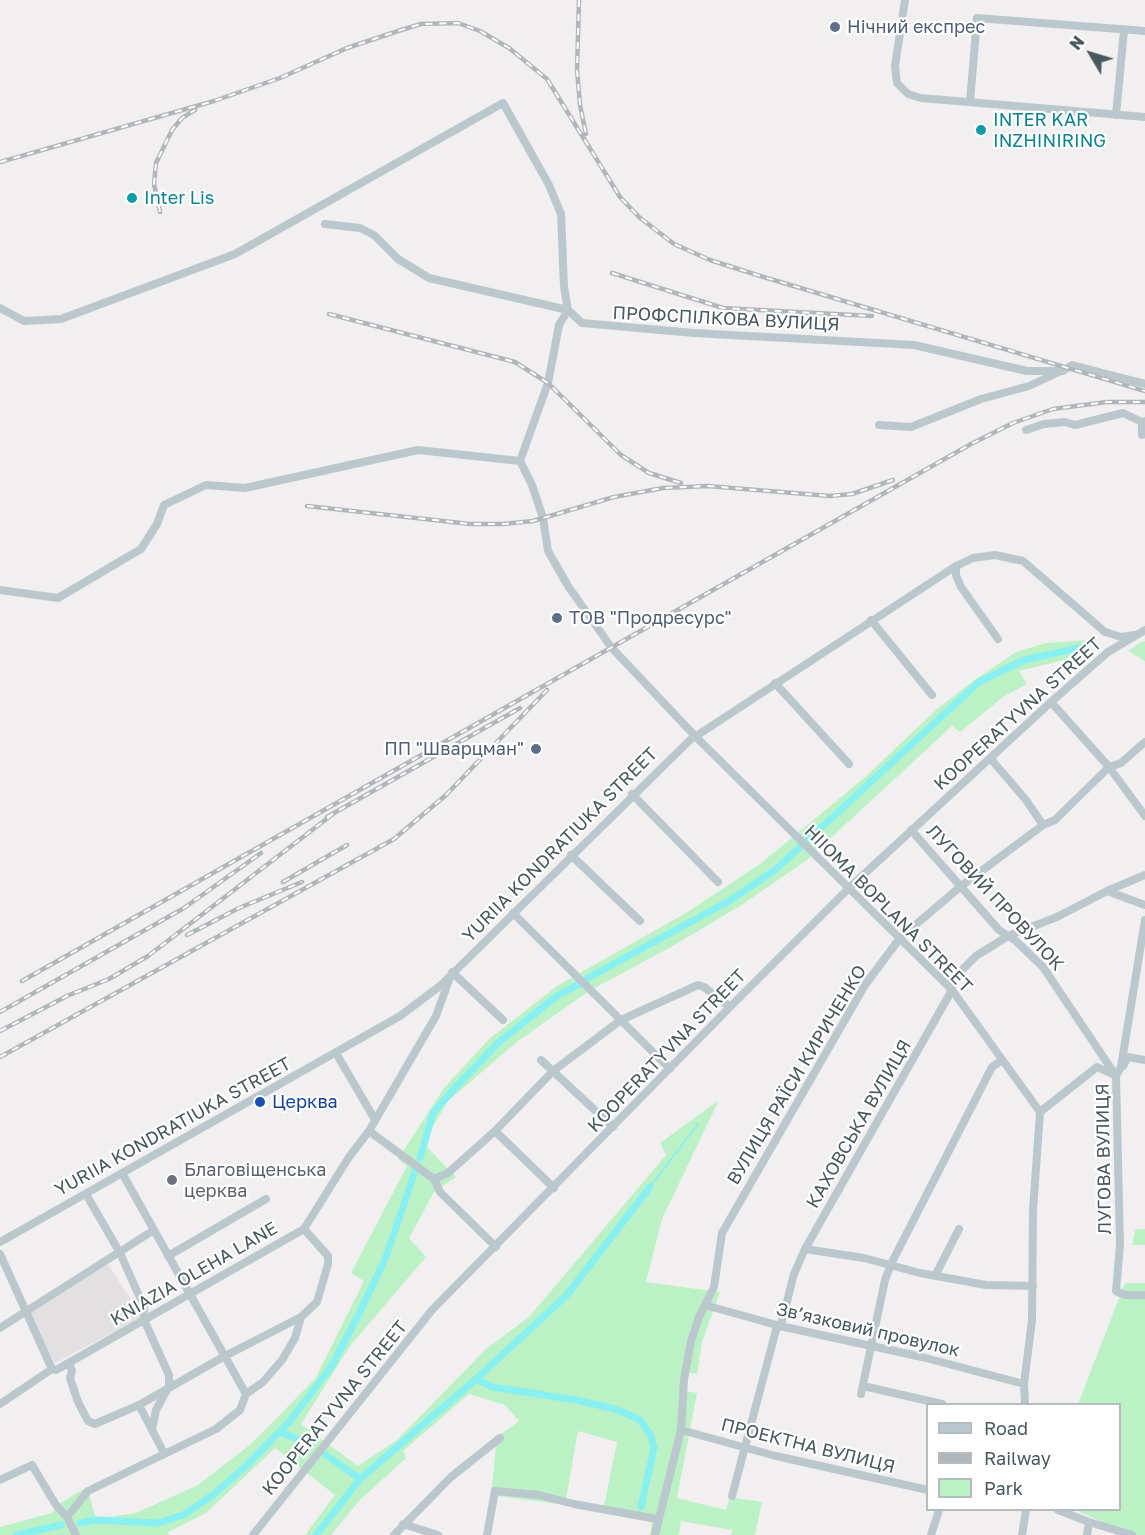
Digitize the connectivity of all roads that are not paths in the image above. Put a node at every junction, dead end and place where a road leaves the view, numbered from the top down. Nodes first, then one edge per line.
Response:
1 (905, 0) edge
2 (1124, 30) junction
3 (1145, 31) edge
4 (970, 102) junction
5 (1116, 115) junction
6 (1145, 117) edge
7 (325, 224) dead end
8 (0, 308) edge
9 (568, 310) junction
10 (1064, 370) junction
11 (1145, 384) edge
12 (1143, 421) edge
13 (879, 425) dead end
14 (1026, 430) dead end
15 (1142, 435) dead end
16 (520, 460) junction
17 (956, 566) junction
18 (0, 590) edge
19 (871, 620) junction
20 (1145, 630) edge
21 (1105, 632) junction
22 (1135, 635) junction
23 (998, 639) dead end
24 (1108, 652) junction
25 (775, 683) junction
26 (932, 695) dead end
27 (1051, 702) junction
28 (695, 736) junction
29 (1145, 742) edge
30 (990, 758) junction
31 (849, 764) dead end
32 (1109, 767) junction
33 (632, 795) junction
34 (1145, 816) edge
35 (1043, 825) junction
36 (911, 830) junction
37 (571, 855) junction
38 (1145, 875) edge
39 (718, 882) dead end
40 (960, 886) junction
41 (849, 888) junction
42 (1107, 891) junction
43 (1145, 905) edge
44 (513, 913) junction
45 (640, 921) dead end
46 (1145, 921) edge
47 (1008, 936) junction
48 (900, 938) junction
49 (452, 972) junction
50 (952, 990) junction
51 (730, 1007) junction
52 (503, 1020) dead end
53 (621, 1020) junction
54 (336, 1053) junction
55 (541, 1060) dead end
56 (1002, 1060) junction
57 (1145, 1060) edge
58 (670, 1069) junction
59 (553, 1071) junction
60 (1116, 1076) junction
61 (1040, 1112) junction
62 (374, 1118) junction
63 (613, 1128) junction
64 (369, 1131) junction
65 (495, 1131) junction
66 (122, 1173) junction
67 (434, 1179) junction
68 (554, 1188) junction
69 (86, 1194) junction
70 (266, 1199) dead end
71 (304, 1229) junction
72 (959, 1229) dead end
73 (154, 1230) junction
74 (0, 1242) edge
75 (496, 1247) junction
76 (804, 1249) junction
77 (120, 1253) junction
78 (0, 1254) edge
79 (168, 1256) junction
80 (891, 1264) junction
81 (936, 1274) junction
82 (1033, 1286) junction
83 (188, 1295) junction
84 (1145, 1295) edge
85 (705, 1305) junction
86 (24, 1310) junction
87 (301, 1317) junction
88 (144, 1320) junction
89 (780, 1326) junction
90 (0, 1328) edge
91 (870, 1346) junction
92 (223, 1357) junction
93 (69, 1363) junction
94 (52, 1369) junction
95 (1024, 1384) junction
96 (169, 1386) junction
97 (246, 1394) junction
98 (936, 1403) edge
99 (1025, 1403) edge
100 (0, 1404) edge
101 (139, 1405) junction
102 (152, 1430) junction
103 (681, 1430) junction
104 (500, 1438) dead end
105 (745, 1447) junction
106 (164, 1453) junction
107 (0, 1480) edge
108 (926, 1490) edge
109 (732, 1496) dead end
110 (938, 1511) edge
111 (1026, 1511) edge
112 (1063, 1511) edge
113 (67, 1516) junction
114 (657, 1519) junction
115 (1089, 1522) junction
116 (403, 1524) junction
117 (75, 1535) edge
118 (253, 1535) edge
119 (393, 1535) edge
120 (438, 1535) edge
121 (487, 1535) edge
122 (655, 1535) edge
123 (931, 1535) edge
124 (1022, 1535) edge
125 (1087, 1535) edge
126 (1132, 1535) edge

1 - 4 street
2 - 3 street
2 - 4 street
2 - 5 street
4 - 5 street
5 - 6 street
7 - 9 street, ПРОФСПІЛКОВА ВУЛИЦЯ
8 - 9 street
9 - 10 street, ПРОФСПІЛКОВА ВУЛИЦЯ
9 - 16 street
10 - 11 street, ПРОФСПІЛКОВА ВУЛИЦЯ
10 - 13 street
12 - 14 street
12 - 15 street
16 - 18 street
16 - 28 street, HIIOMA BOPLANA STREET
17 - 19 street, YURIIA KONDRATIUKA STREET
17 - 21 street, YURIIA KONDRATIUKA STREET
17 - 23 street
19 - 25 street, YURIIA KONDRATIUKA STREET
19 - 26 street
20 - 22 street, KOOPERATYVNA STREET
21 - 22 street
21 - 24 street
22 - 24 street, KOOPERATYVNA STREET
24 - 27 street, KOOPERATYVNA STREET
25 - 28 street, YURIIA KONDRATIUKA STREET
25 - 31 street
27 - 30 street, KOOPERATYVNA STREET
27 - 32 street
28 - 33 street, YURIIA KONDRATIUKA STREET
28 - 41 street, HIIOMA BOPLANA STREET
29 - 32 street, ВУЛИЦЯ РАЇСИ КИРИЧЕНКО
30 - 35 street
30 - 36 street, KOOPERATYVNA STREET
32 - 34 street
32 - 35 street, ВУЛИЦЯ РАЇСИ КИРИЧЕНКО
33 - 37 street, YURIIA KONDRATIUKA STREET
33 - 39 street
35 - 40 street, ВУЛИЦЯ РАЇСИ КИРИЧЕНКО
36 - 40 street, ЛУГОВИЙ ПРОВУЛОК
36 - 41 street, KOOPERATYVNA STREET
37 - 44 street, YURIIA KONDRATIUKA STREET
37 - 45 street
38 - 42 street, КАХОВСЬКА ВУЛИЦЯ
40 - 47 street, ЛУГОВИЙ ПРОВУЛОК
40 - 48 street, ВУЛИЦЯ РАЇСИ КИРИЧЕНКО
41 - 48 street, HIIOMA BOPLANA STREET
41 - 51 street, KOOPERATYVNA STREET
42 - 43 street
42 - 47 street, КАХОВСЬКА ВУЛИЦЯ
44 - 49 street, YURIIA KONDRATIUKA STREET
44 - 53 street
46 - 60 street, ЛУГОВА ВУЛИЦЯ
47 - 50 street, КАХОВСЬКА ВУЛИЦЯ
47 - 60 street, ЛУГОВИЙ ПРОВУЛОК
48 - 50 street, HIIOMA BOPLANA STREET
48 - 85 street, ВУЛИЦЯ РАЇСИ КИРИЧЕНКО
49 - 52 street
49 - 54 street, YURIIA KONDRATIUKA STREET
49 - 62 street, KNIAZIA OLEHA LANE
50 - 56 street, HIIOMA BOPLANA STREET
50 - 76 street, КАХОВСЬКА ВУЛИЦЯ
51 - 53 street
51 - 58 street, KOOPERATYVNA STREET
53 - 58 street
53 - 59 street
54 - 62 street
54 - 66 street, YURIIA KONDRATIUKA STREET
55 - 59 street
56 - 61 street, HIIOMA BOPLANA STREET
56 - 80 street
57 - 60 street
58 - 63 street, KOOPERATYVNA STREET
59 - 63 street
59 - 65 street
60 - 61 street
60 - 84 street, ЛУГОВА ВУЛИЦЯ
61 - 82 street
62 - 64 street, KNIAZIA OLEHA LANE
63 - 68 street, KOOPERATYVNA STREET
64 - 67 street
64 - 71 street, KNIAZIA OLEHA LANE
65 - 67 street
65 - 68 street
66 - 69 street, YURIIA KONDRATIUKA STREET
66 - 73 street
67 - 75 street
68 - 75 street, KOOPERATYVNA STREET
69 - 74 street, YURIIA KONDRATIUKA STREET
69 - 77 street
70 - 79 street
71 - 83 street, KNIAZIA OLEHA LANE
71 - 87 street
72 - 81 street
73 - 77 street
73 - 79 street
75 - 118 street, KOOPERATYVNA STREET
76 - 80 street
76 - 89 street, КАХОВСЬКА ВУЛИЦЯ
77 - 86 street
77 - 88 street
78 - 86 street
79 - 83 street
80 - 81 street
80 - 91 street
81 - 82 street
82 - 95 street
83 - 88 street, KNIAZIA OLEHA LANE
83 - 92 street
85 - 89 street, Звʼязковий провулок
85 - 103 street, ВУЛИЦЯ РАЇСИ КИРИЧЕНКО
86 - 90 street
86 - 94 street
87 - 92 street
87 - 97 street
88 - 93 street, KNIAZIA OLEHA LANE
88 - 96 street
89 - 91 street, Звʼязковий провулок
89 - 105 street, КАХОВСЬКА ВУЛИЦЯ
91 - 95 street, Звʼязковий провулок
91 - 98 street
92 - 96 street
92 - 97 street
93 - 94 street, KNIAZIA OLEHA LANE
93 - 101 street
94 - 100 street, KNIAZIA OLEHA LANE
95 - 99 street
96 - 101 street
96 - 102 street
97 - 106 street
101 - 102 street
102 - 106 street
103 - 105 street, ПРОЕКТНА ВУЛИЦЯ
103 - 114 street, ВУЛИЦЯ РАЇСИ КИРИЧЕНКО
104 - 116 street
105 - 108 street, ПРОЕКТНА ВУЛИЦЯ
105 - 109 street, КАХОВСЬКА ВУЛИЦЯ
106 - 113 street
107 - 113 street
110 - 123 street
111 - 124 street
112 - 115 street
113 - 117 street
114 - 121 street
114 - 122 street, ВУЛИЦЯ РАЇСИ КИРИЧЕНКО
115 - 125 street
115 - 126 street
116 - 119 street
116 - 120 street

